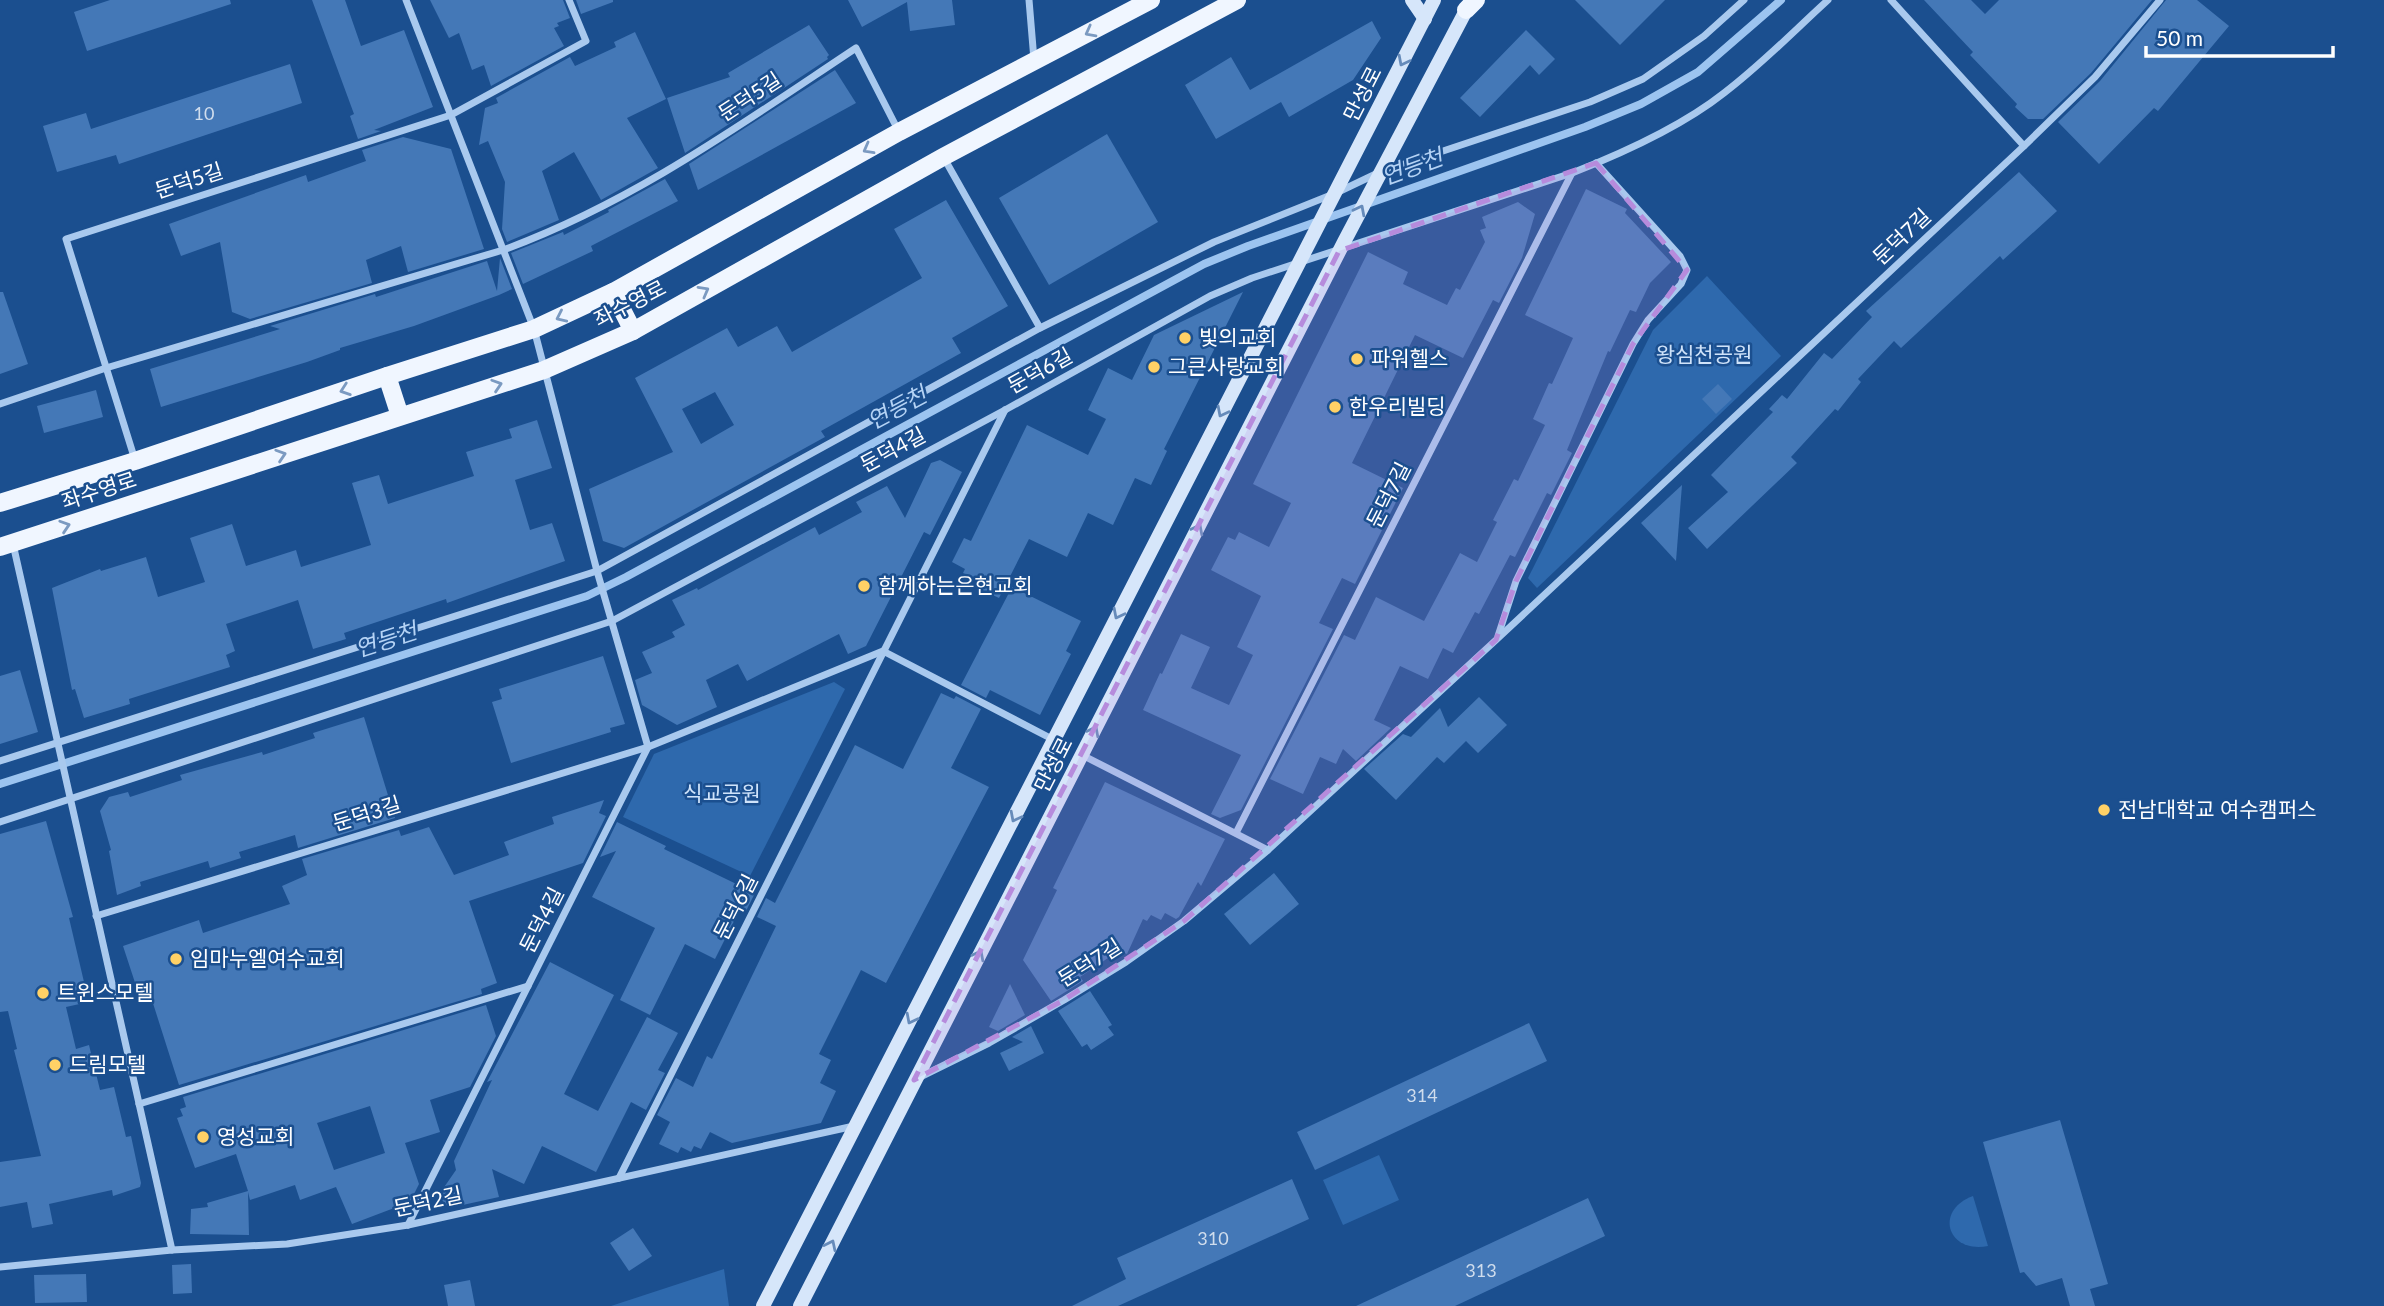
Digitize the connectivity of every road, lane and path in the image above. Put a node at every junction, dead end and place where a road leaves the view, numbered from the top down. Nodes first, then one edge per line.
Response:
1 (406, 0) edge
2 (569, 0) edge
3 (1030, 0) edge
4 (1151, 0) edge
5 (1237, 0) edge
6 (1412, 0) edge
7 (1434, 0) edge
8 (1744, 0) edge
9 (1828, 0) edge
10 (1891, 0) edge
11 (2160, 0) edge
12 (1471, 3) edge
13 (1425, 19) junction
14 (1035, 61) junction
15 (451, 116) junction
16 (899, 132) junction
17 (2024, 146) junction
18 (943, 157) junction
19 (1596, 163) junction
20 (1572, 173) junction
21 (1378, 175) junction
22 (1336, 193) junction
23 (1341, 246) junction
24 (503, 250) junction
25 (1297, 264) junction
26 (613, 292) junction
27 (1040, 328) junction
28 (534, 330) junction
29 (633, 331) junction
30 (106, 368) junction
31 (544, 370) junction
32 (387, 376) junction
33 (0, 404) edge
34 (1005, 410) junction
35 (400, 416) junction
36 (135, 461) junction
37 (0, 503) edge
38 (6, 545) edge
39 (597, 571) junction
40 (612, 621) junction
41 (1496, 640) junction
42 (883, 651) junction
43 (1054, 740) junction
44 (57, 742) junction
45 (649, 747) junction
46 (1082, 755) junction
47 (0, 761) edge
48 (70, 799) junction
49 (0, 822) edge
50 (1236, 833) junction
51 (1268, 850) junction
52 (96, 915) junction
53 (528, 986) junction
54 (915, 1080) junction
55 (139, 1104) junction
56 (855, 1126) junction
57 (619, 1178) junction
58 (408, 1225) junction
59 (172, 1251) junction
60 (0, 1267) edge
61 (763, 1306) edge
62 (800, 1306) edge

1 - 15 street
2 - 15 street, 둔덕5길
3 - 14 street
4 -> 14 main road, 좌수영로
5 - 18 main road, 좌수영로
6 - 13 street
7 - 13 street, 만성로
8 - 21 street
9 - 19 street
10 - 17 street
11 - 17 street, 둔덕7길
12 - 21 street
13 -> 22 street, 만성로
14 - 16 main road, 좌수영로
15 - 24 street
15 - 30 street, 둔덕5길
16 - 24 street, 둔덕5길
16 -> 26 main road, 좌수영로
17 - 41 street, 둔덕7길
18 - 27 street
29 -> 18 main road, 좌수영로
19 - 20 street
19 - 41 street, 둔덕7길
20 - 23 street
20 - 50 street, 둔덕7길
21 - 22 street
23 -> 21 street, 만성로
22 - 25 street, 만성로
22 - 27 street
23 - 25 street
46 -> 23 street, 만성로
24 - 28 street
24 - 30 street, 둔덕5길
25 - 34 street, 둔덕6길
25 -> 43 street, 만성로
26 -> 28 main road, 좌수영로
26 - 29 main road
27 - 39 street
28 - 31 street
28 - 32 main road, 좌수영로
29 - 31 main road, 좌수영로
30 - 33 street, 둔덕5길
30 - 36 street, 둔덕5길
35 -> 31 main road, 좌수영로
31 - 39 street
32 - 35 main road
32 -> 36 main road, 좌수영로
34 - 40 street, 둔덕4길
34 - 42 street, 둔덕6길
38 -> 35 main road, 좌수영로
36 - 37 main road, 좌수영로
38 - 44 street
39 - 40 street
39 - 44 street
40 - 45 street
40 - 48 street, 둔덕4길
41 - 51 street, 둔덕7길
42 - 43 street
42 - 45 street
42 - 57 street, 둔덕6길
43 -> 56 street, 만성로
44 - 47 street
44 - 48 street
45 - 52 street, 둔덕3길
45 - 53 street, 둔덕4길
46 - 50 street
54 -> 46 street, 만성로
48 - 49 street
48 - 52 street
50 - 51 street
51 - 54 street, 둔덕7길
52 - 55 street
53 - 55 street
53 - 58 street, 둔덕4길
62 -> 54 street, 만성로
55 - 59 street
56 - 57 street, 둔덕2길
56 - 61 street, 만성로
57 - 58 street, 둔덕2길
58 - 59 street, 둔덕2길
59 - 60 street, 둔덕2길

